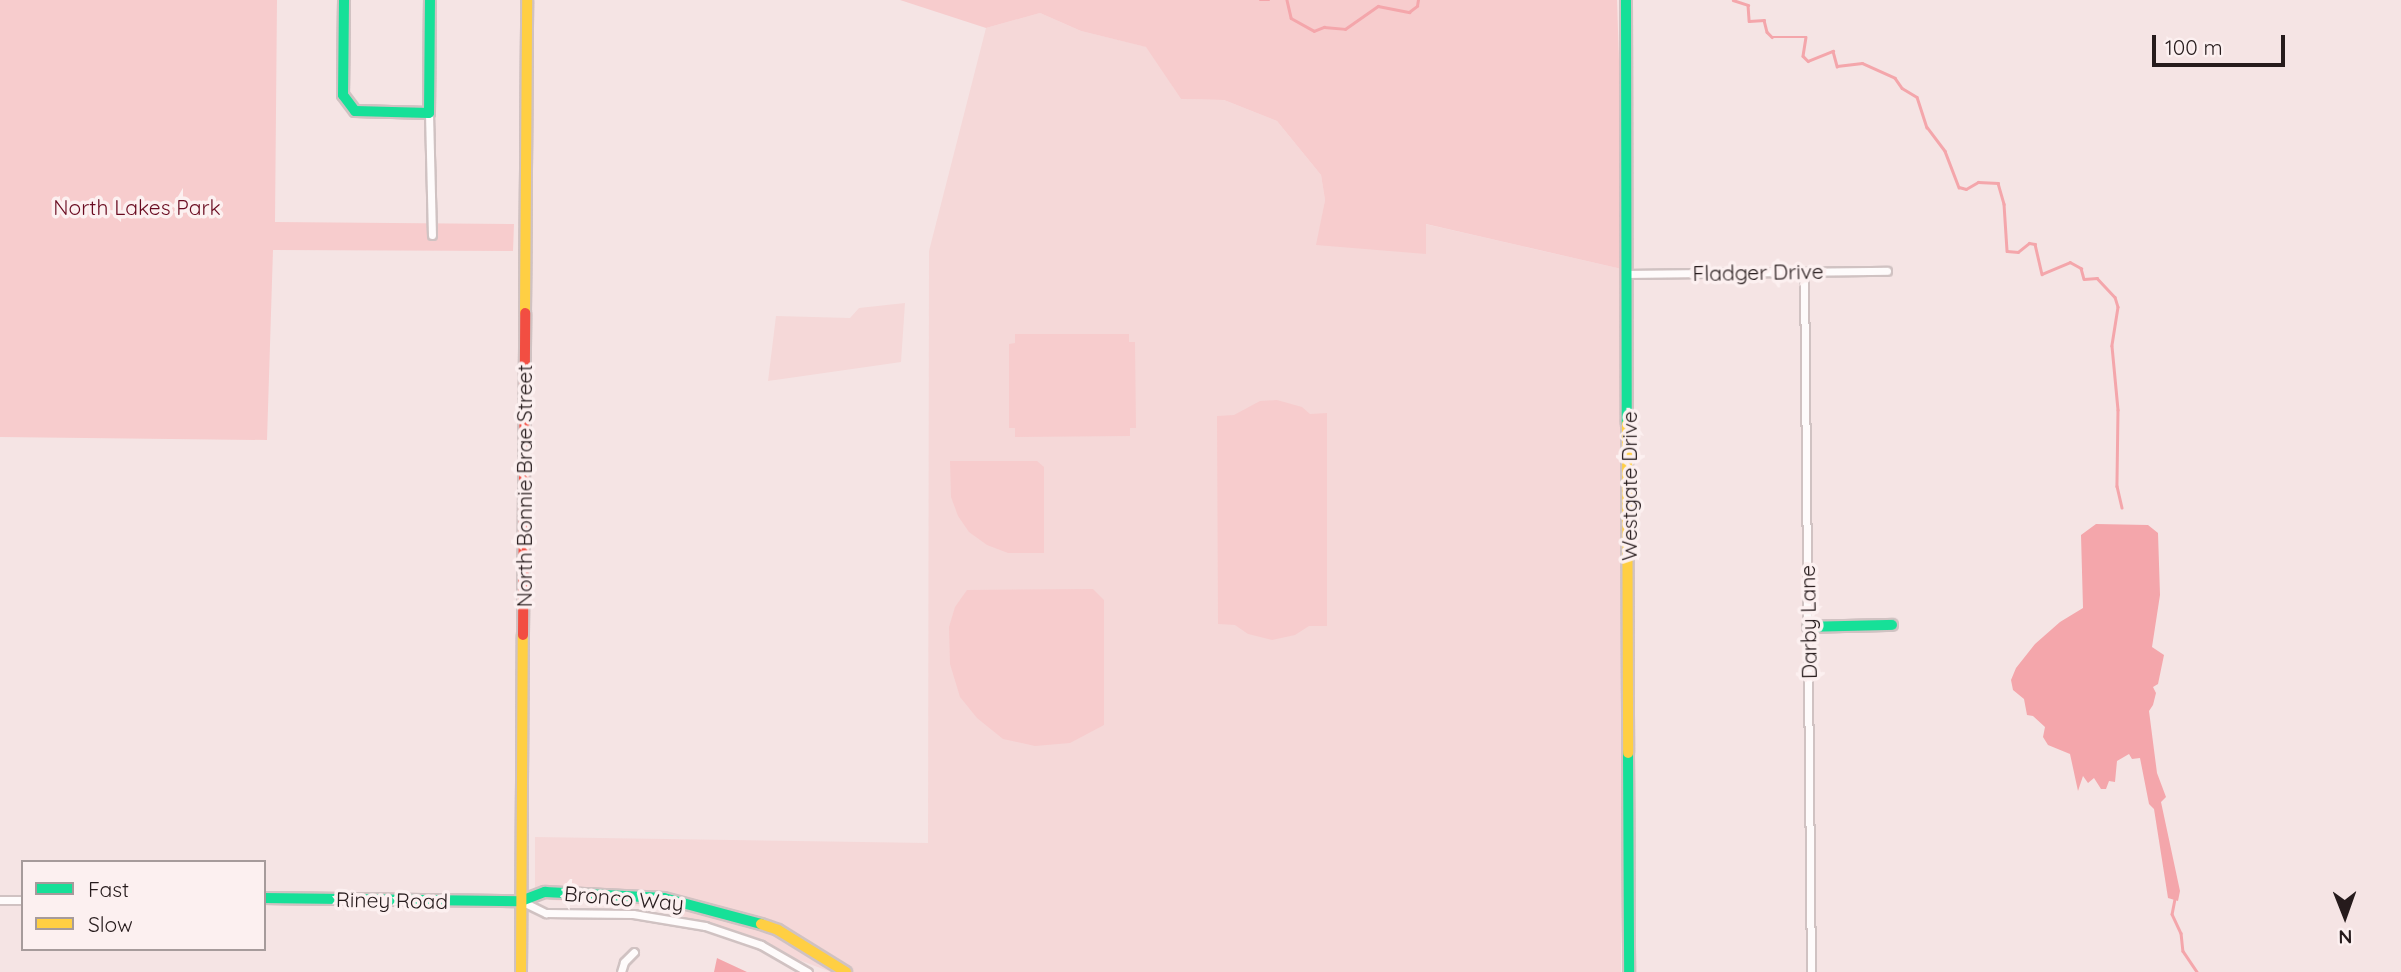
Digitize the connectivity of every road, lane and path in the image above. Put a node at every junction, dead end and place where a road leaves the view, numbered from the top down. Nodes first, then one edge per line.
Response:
1 (344, 0) edge
2 (430, 0) edge
3 (527, 0) edge
4 (1626, 0) edge
5 (429, 113) junction
6 (432, 235) dead end
7 (1887, 271) dead end
8 (1804, 272) junction
9 (1628, 274) junction
10 (1892, 625) dead end
11 (1808, 627) junction
12 (266, 898) edge
13 (0, 900) edge
14 (21, 900) edge
15 (521, 901) junction
16 (634, 952) dead end
17 (521, 972) edge
18 (621, 972) edge
19 (808, 972) edge
20 (846, 972) edge
21 (1629, 972) edge
22 (1811, 972) edge

1 - 5 street
2 - 5 street
3 - 15 street, North Bonnie Brae Street
4 - 9 street, Westgate Drive
5 - 6 street
7 - 8 street, Fladger Drive
8 - 9 street, Fladger Drive
8 - 11 street, Darby Lane
9 - 21 street, Westgate Drive
10 - 11 street
11 - 22 street, Darby Lane
12 - 15 street, Riney Road
13 - 14 street
15 - 17 street, North Bonnie Brae Street
15 - 19 street, Bronco Way
15 - 20 street, Bronco Way
16 - 18 street

